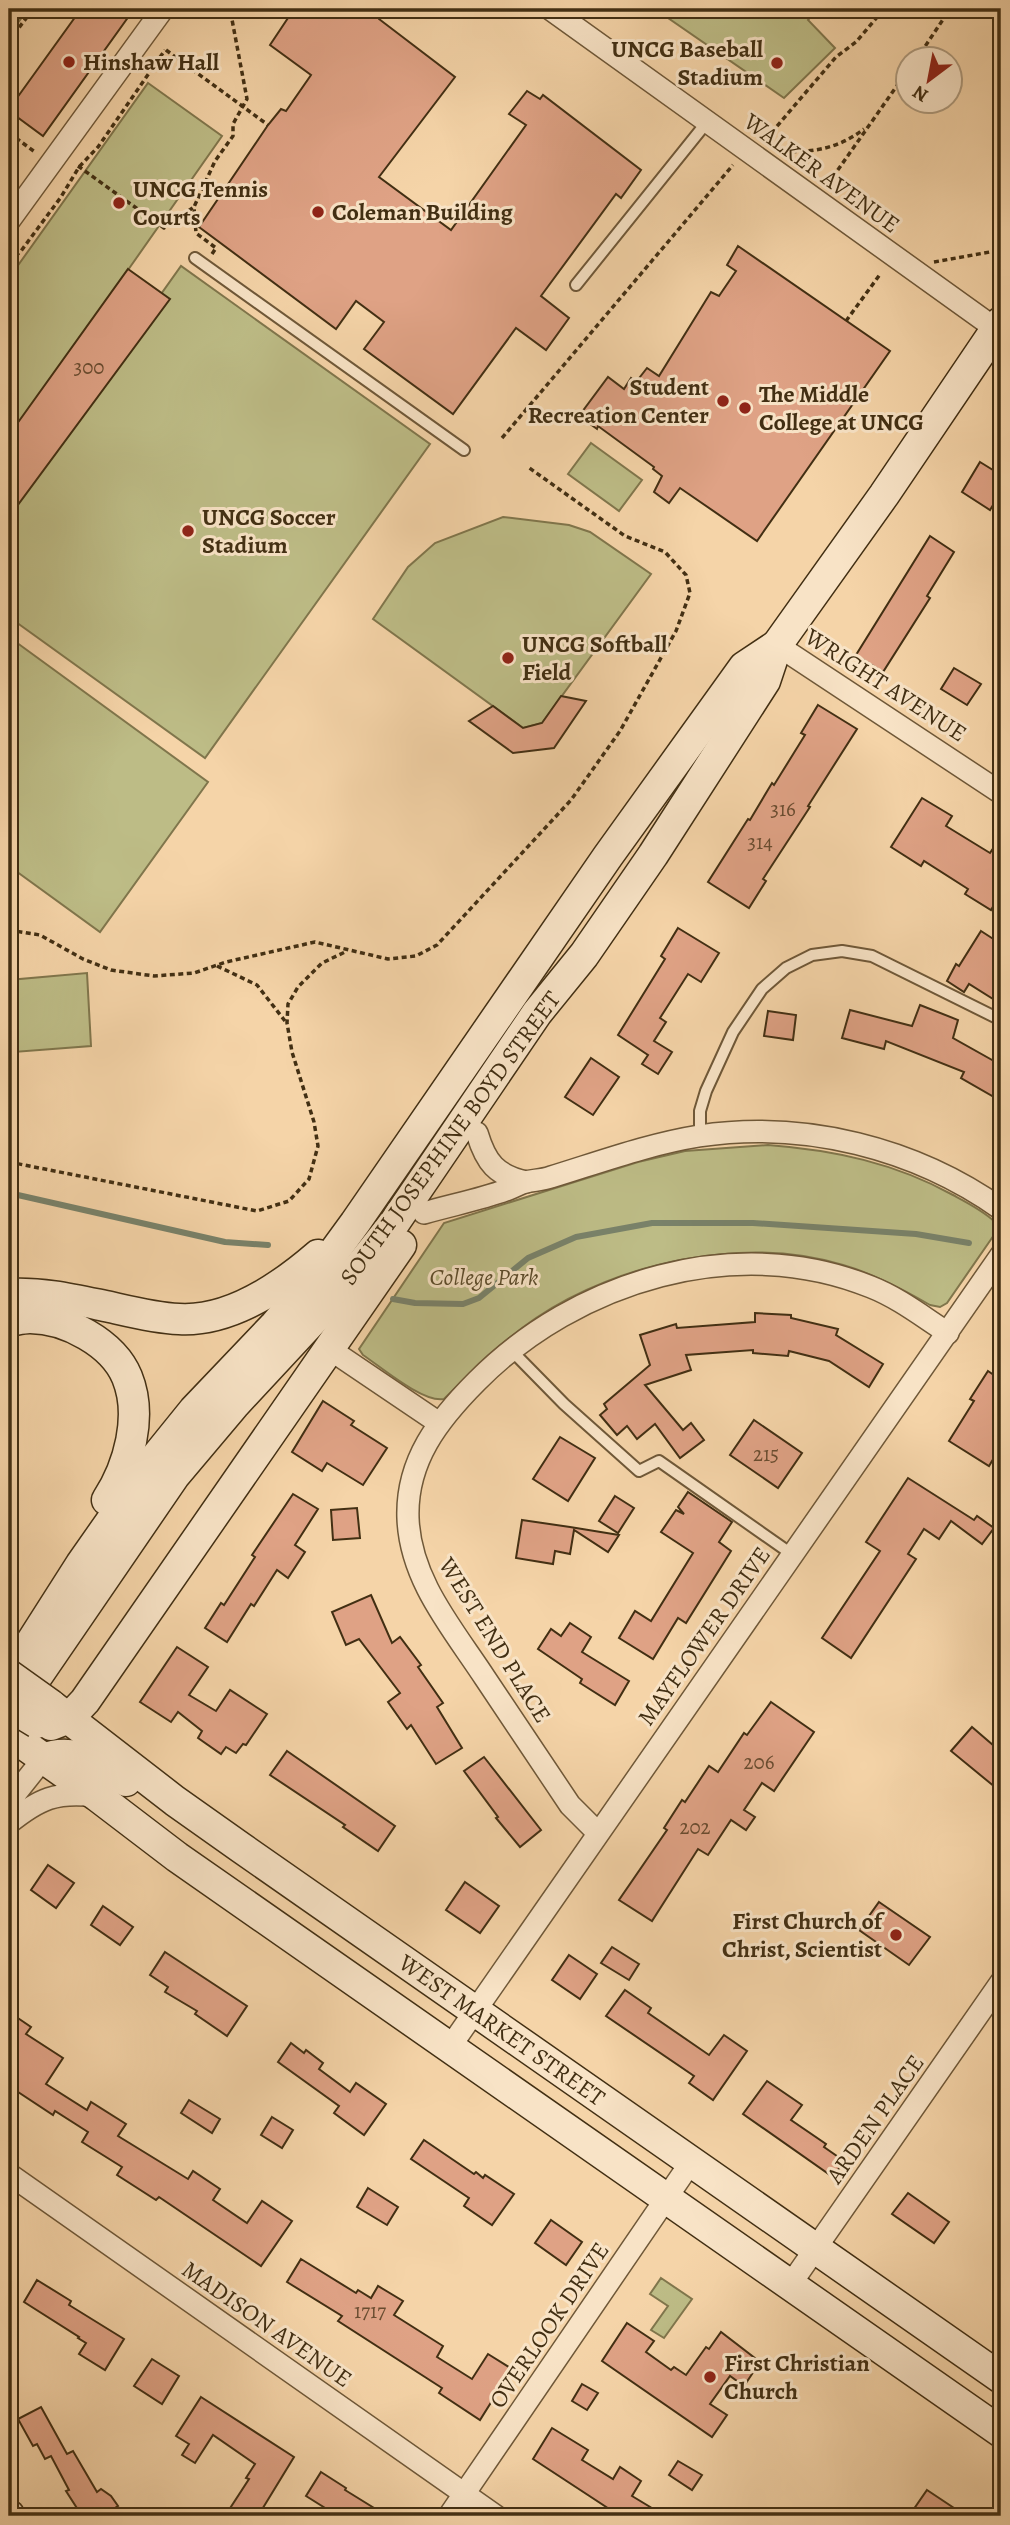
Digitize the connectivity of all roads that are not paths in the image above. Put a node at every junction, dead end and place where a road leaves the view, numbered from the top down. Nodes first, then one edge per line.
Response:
1 (163, 9) edge
2 (550, 9) edge
3 (707, 122) junction
4 (9, 221) edge
5 (195, 258) dead end
6 (576, 285) dead end
7 (999, 326) edge
8 (464, 450) dead end
9 (777, 645) junction
10 (1001, 793) edge
11 (584, 955) junction
12 (1001, 1020) edge
13 (477, 1133) junction
14 (700, 1136) junction
15 (526, 1182) junction
16 (1001, 1209) edge
17 (424, 1213) junction
18 (355, 1223) junction
19 (1001, 1255) edge
20 (993, 1285) edge
21 (9, 1294) edge
22 (9, 1321) edge
23 (948, 1334) junction
24 (328, 1348) junction
25 (511, 1350) junction
26 (439, 1423) junction
27 (793, 1555) junction
28 (9, 1675) edge
29 (29, 1724) edge
30 (97, 1796) junction
31 (175, 1801) junction
32 (9, 1810) edge
33 (9, 1824) edge
34 (598, 1833) junction
35 (1001, 1982) edge
36 (474, 2011) junction
37 (450, 2047) junction
38 (691, 2162) junction
39 (9, 2174) edge
40 (667, 2198) junction
41 (816, 2249) junction
42 (790, 2285) junction
43 (1001, 2378) edge
44 (1001, 2432) edge
45 (464, 2495) junction
46 (449, 2516) edge
47 (496, 2516) edge

1 - 4 street
2 - 3 street, WALKER AVENUE
3 - 6 lane
3 - 7 street, WALKER AVENUE
5 - 8 lane
7 - 9 main road, SOUTH JOSEPHINE BOYD STREET
9 - 10 street, WRIGHT AVENUE
9 - 11 main road, SOUTH JOSEPHINE BOYD STREET
9 - 18 main road, SOUTH JOSEPHINE BOYD STREET
11 - 13 main road
11 - 29 main road, SOUTH JOSEPHINE BOYD STREET
12 - 14 lane
13 - 15 street
13 - 17 main road
14 - 15 street
14 - 16 street
15 - 17 street
17 - 24 main road
18 - 21 main road
18 - 28 main road, SOUTH JOSEPHINE BOYD STREET
19 - 20 street, MAYFLOWER DRIVE
20 - 23 street, MAYFLOWER DRIVE
22 - 28 main road
23 - 25 street, WEST END PLACE
23 - 27 street, MAYFLOWER DRIVE
24 - 26 street
24 - 29 main road
25 - 26 street, WEST END PLACE
25 - 27 lane
26 - 34 street, WEST END PLACE
27 - 34 street, MAYFLOWER DRIVE
28 - 29 main road, WEST MARKET STREET, bridge
29 - 30 main road, WEST MARKET STREET
29 - 31 main road, WEST MARKET STREET
29 - 31 main road
29 - 32 street
30 - 33 street
30 - 37 main road, WEST MARKET STREET
31 - 36 main road, WEST MARKET STREET
34 - 36 street, MAYFLOWER DRIVE
35 - 41 street, ARDEN PLACE
36 - 37 street, MAYFLOWER DRIVE
36 - 38 main road, WEST MARKET STREET
37 - 40 main road, WEST MARKET STREET
38 - 40 street, OVERLOOK DRIVE
38 - 41 main road, WEST MARKET STREET
39 - 45 street, MADISON AVENUE
40 - 42 main road, WEST MARKET STREET
40 - 45 street, OVERLOOK DRIVE
41 - 42 street, ARDEN PLACE
41 - 43 main road, WEST MARKET STREET
42 - 44 main road, WEST MARKET STREET
45 - 46 street, OVERLOOK DRIVE
45 - 47 street, MADISON AVENUE

